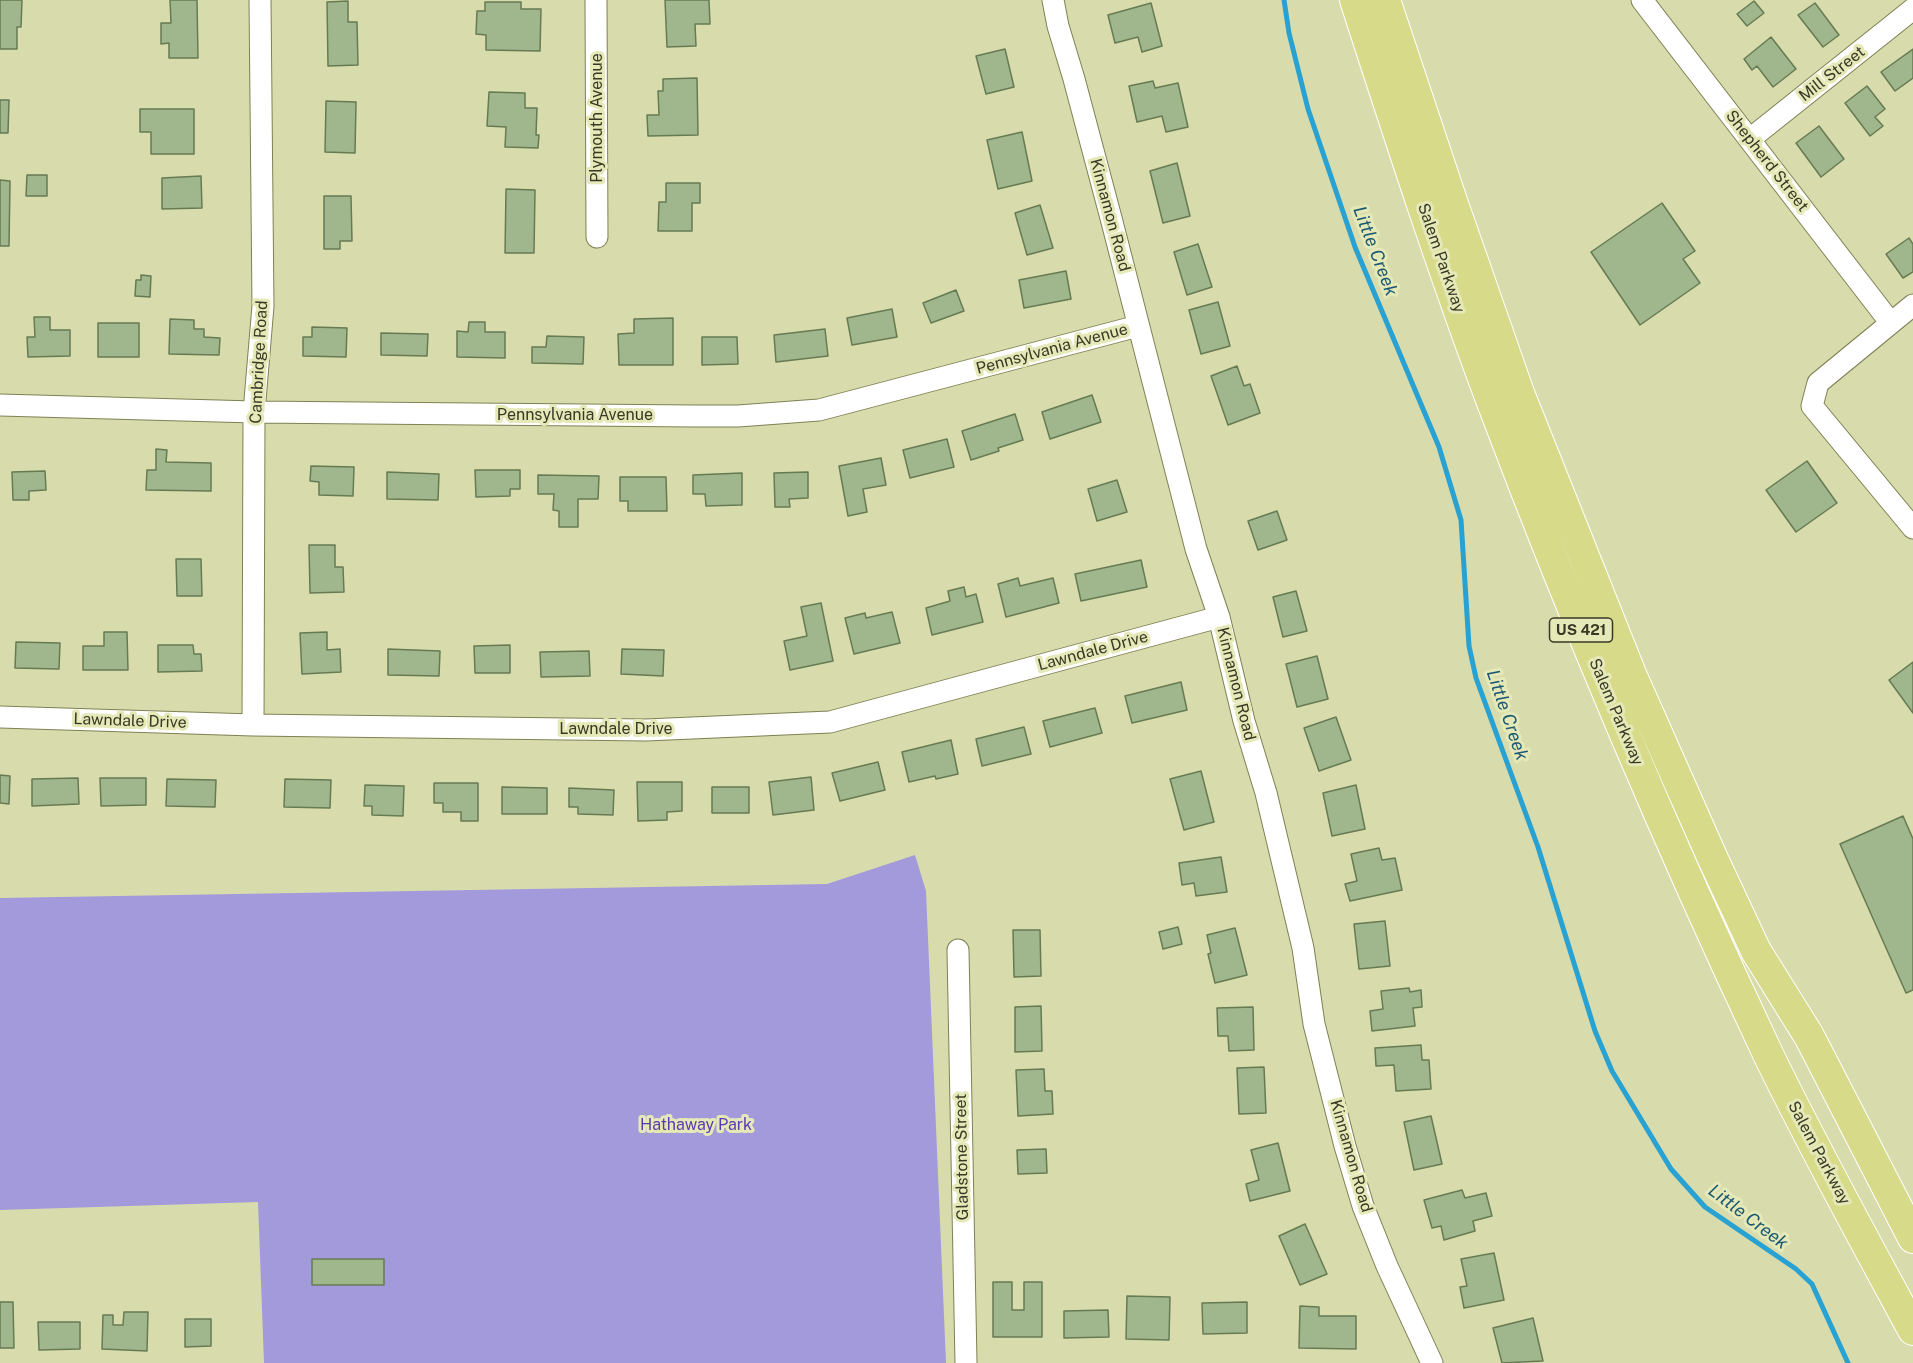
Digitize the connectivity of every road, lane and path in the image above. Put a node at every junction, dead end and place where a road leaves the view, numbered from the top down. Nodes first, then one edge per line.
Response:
1 (261, 0) edge
2 (596, 0) edge
3 (1053, 0) edge
4 (1355, 0) edge
5 (1385, 0) edge
6 (1642, 0) edge
7 (1913, 9) edge
8 (1750, 139) junction
9 (597, 237) dead end
10 (1913, 305) edge
11 (1890, 322) junction
12 (1138, 326) junction
13 (0, 405) edge
14 (255, 412) junction
15 (1913, 528) edge
16 (1219, 617) junction
17 (0, 717) edge
18 (253, 725) junction
19 (958, 950) dead end
20 (1913, 1238) edge
21 (1913, 1330) edge
22 (966, 1363) edge
23 (1432, 1363) edge

1 - 14 street, Cambridge Road
2 - 9 street, Plymouth Avenue
3 - 12 street, Kinnamon Road
4 - 21 highway, Salem Parkway / US 421
5 - 20 highway, Salem Parkway / US 421
6 - 8 street, Shepherd Street
7 - 8 street, Mill Street
8 - 11 street, Shepherd Street
10 - 11 street
11 - 15 street
12 - 14 street, Pennsylvania Avenue
12 - 16 street, Kinnamon Road
13 - 14 street, Pennsylvania Avenue
14 - 18 street, Cambridge Road
16 - 18 street, Lawndale Drive
16 - 23 street, Kinnamon Road
17 - 18 street, Lawndale Drive
19 - 22 street, Gladstone Street

